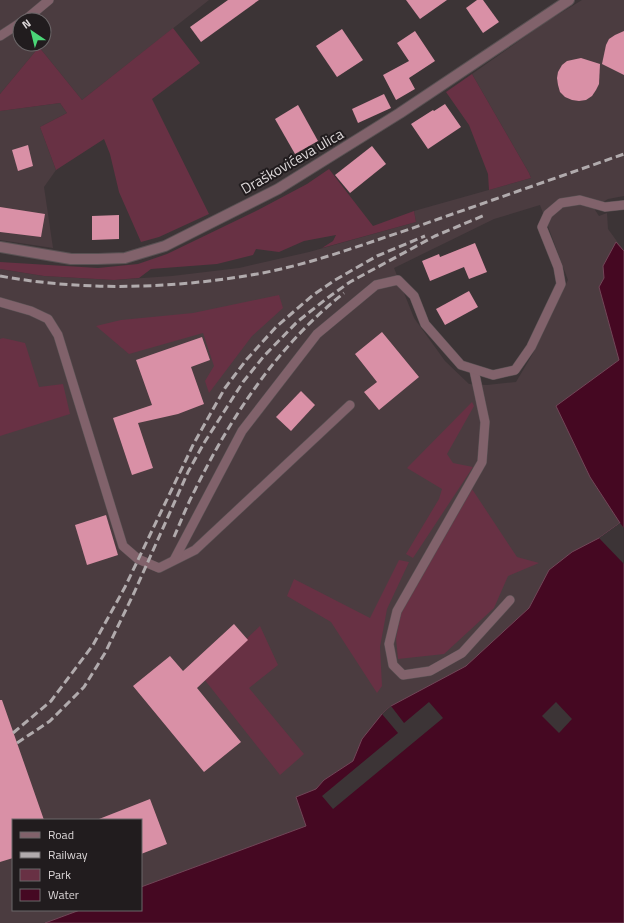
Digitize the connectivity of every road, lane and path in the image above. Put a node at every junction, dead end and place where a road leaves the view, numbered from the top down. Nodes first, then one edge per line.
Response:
1 (49, 0) edge
2 (565, 1) edge
3 (34, 12) edge
4 (12, 28) edge
5 (0, 36) edge
6 (624, 205) edge
7 (0, 247) edge
8 (0, 302) edge
9 (474, 370) junction
10 (350, 405) dead end
11 (174, 560) junction
12 (510, 600) dead end

1 - 3 lane
2 - 7 street, Draškovićeva ulica
4 - 5 lane
6 - 9 lane
8 - 11 lane
9 - 11 lane
9 - 12 lane
10 - 11 lane

